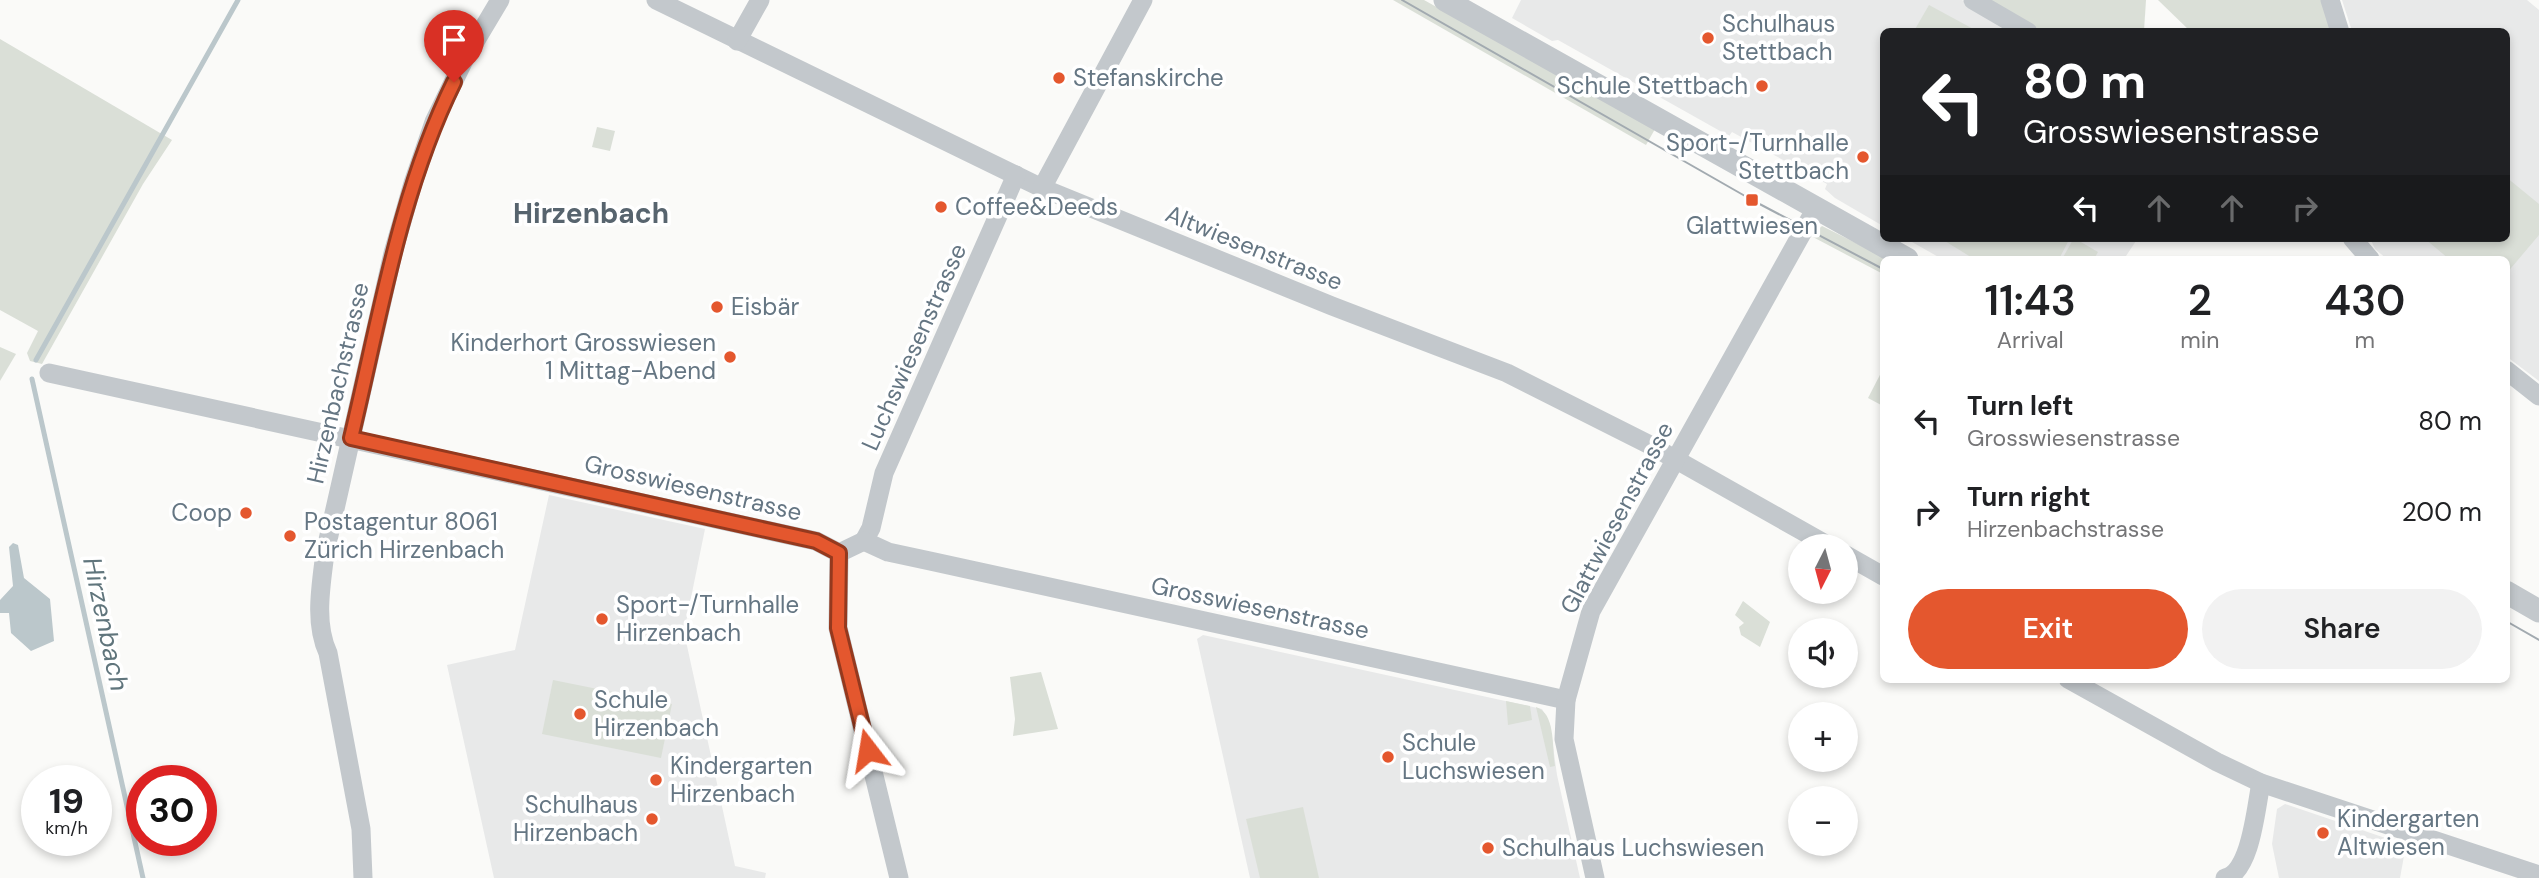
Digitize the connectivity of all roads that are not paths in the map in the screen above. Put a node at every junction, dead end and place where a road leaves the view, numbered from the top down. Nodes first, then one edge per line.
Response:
1 (500, 0) edge
2 (656, 0) edge
3 (760, 0) edge
4 (1143, 0) edge
5 (1445, 0) edge
6 (1973, 0) edge
7 (2330, 0) edge
8 (2021, 28) edge
9 (2339, 28) edge
10 (737, 41) junction
11 (1016, 175) junction
12 (1042, 188) junction
13 (1816, 208) junction
14 (2355, 242) edge
15 (1902, 256) edge
16 (2367, 256) edge
17 (49, 373) dead end
18 (2510, 373) edge
19 (2539, 396) edge
20 (351, 438) junction
21 (1675, 459) junction
22 (1808, 534) edge
23 (871, 544) junction
24 (839, 553) junction
25 (1858, 562) edge
26 (1880, 574) edge
27 (2510, 594) edge
28 (2539, 611) edge
29 (2075, 683) edge
30 (1566, 700) junction
31 (2261, 783) junction
32 (2539, 875) edge
33 (363, 878) edge
34 (899, 878) edge
35 (1595, 878) edge
36 (2225, 878) edge

1 - 20 street, Hirzenbachstrasse
2 - 10 street, Altwiesenstrasse
3 - 10 street
4 - 12 street
5 - 13 street
6 - 8 street
7 - 9 street
10 - 11 street, Altwiesenstrasse
11 - 12 street, Altwiesenstrasse
11 - 23 street, Luchswiesenstrasse
12 - 21 street, Altwiesenstrasse
13 - 15 street
13 - 21 street, Glattwiesenstrasse
14 - 16 street
17 - 20 street, Grosswiesenstrasse
18 - 19 street
20 - 24 street, Grosswiesenstrasse
20 - 33 street, Hirzenbachstrasse
21 - 22 street, Altwiesenstrasse
21 - 30 street, Glattwiesenstrasse
23 - 24 street
23 - 30 street, Grosswiesenstrasse
24 - 34 street
25 - 26 street
27 - 28 street
29 - 31 street
30 - 35 street, Glattwiesenstrasse
31 - 32 street
31 - 36 street

